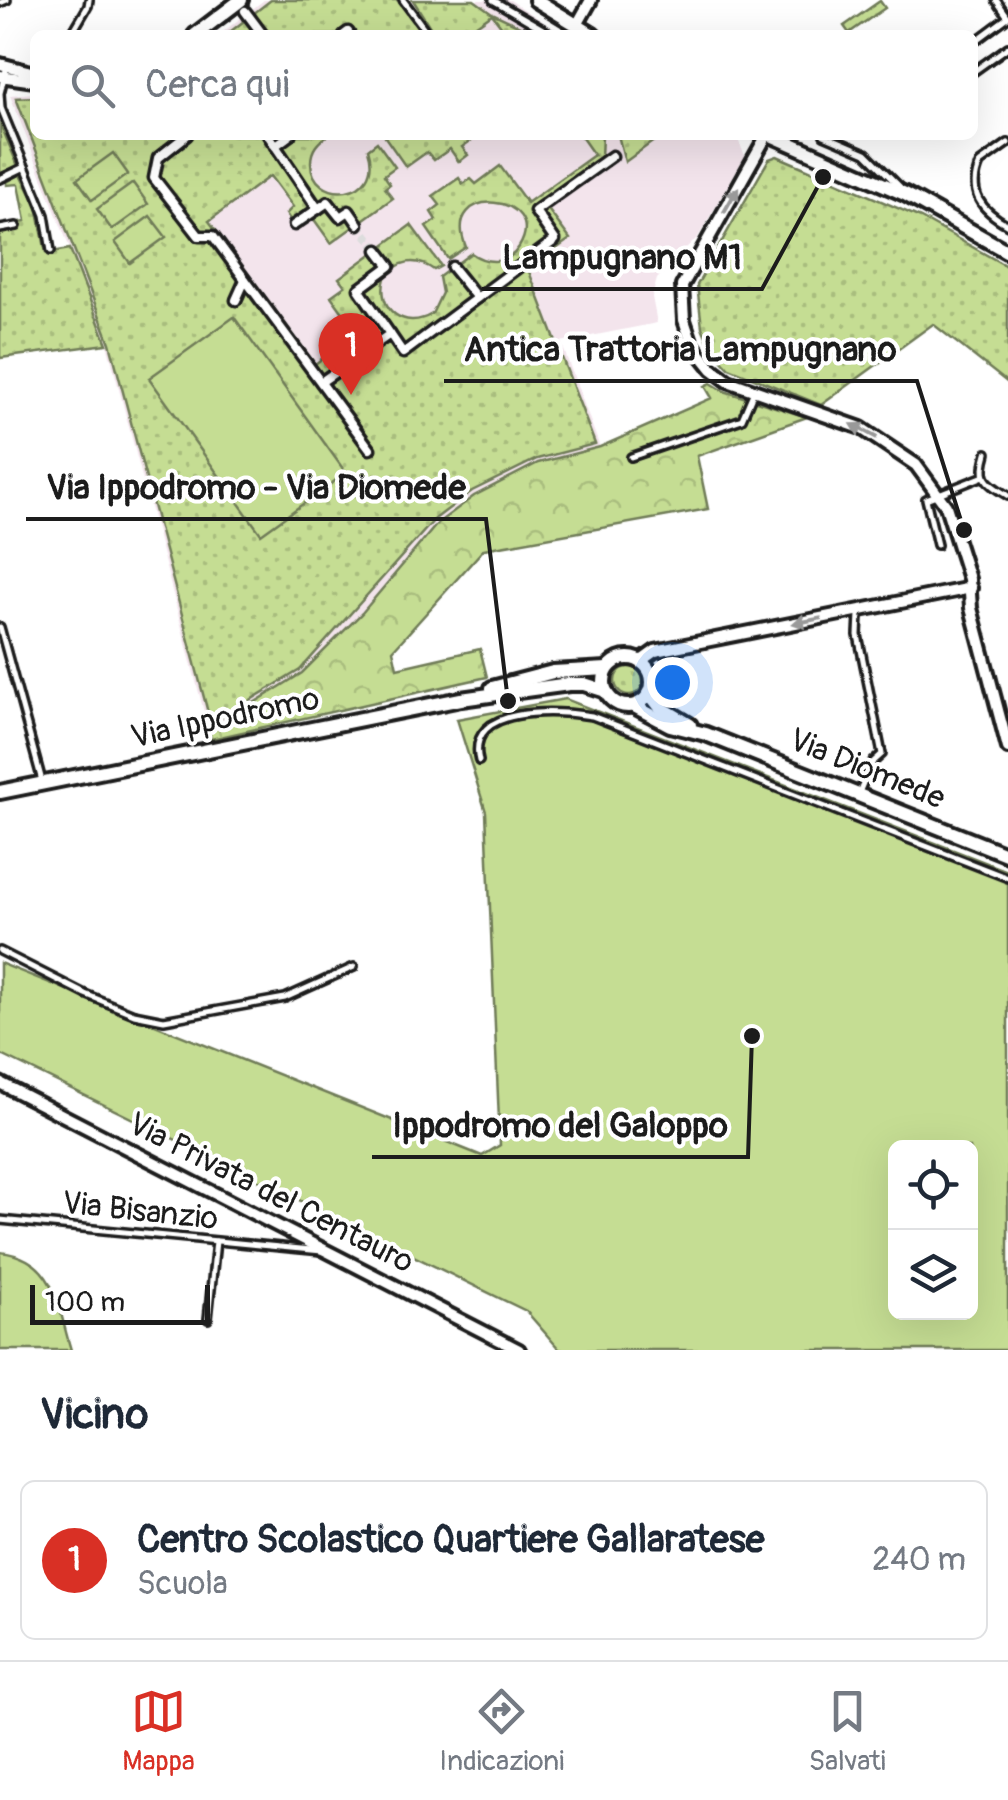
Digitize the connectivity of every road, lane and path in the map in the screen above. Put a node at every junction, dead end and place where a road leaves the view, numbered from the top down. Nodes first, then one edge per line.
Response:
1 (7, 0) edge
2 (88, 0) edge
3 (403, 0) edge
4 (494, 0) edge
5 (536, 0) edge
6 (591, 0) edge
7 (996, 0) edge
8 (0, 3) edge
9 (243, 6) edge
10 (1008, 17) edge
11 (74, 30) edge
12 (203, 30) edge
13 (260, 30) edge
14 (425, 30) edge
15 (545, 30) edge
16 (581, 30) edge
17 (583, 30) edge
18 (978, 39) edge
19 (1008, 47) edge
20 (978, 68) edge
21 (3, 71) edge
22 (30, 73) edge
23 (30, 79) edge
24 (0, 108) edge
25 (181, 140) edge
26 (271, 140) edge
27 (283, 140) edge
28 (766, 140) edge
29 (781, 140) edge
30 (836, 140) edge
31 (1008, 143) edge
32 (275, 146) junction
33 (612, 156) dead end
34 (26, 167) junction
35 (0, 179) edge
36 (905, 194) junction
37 (318, 209) junction
38 (358, 224) tunnel mouth
39 (294, 225) dead end
40 (1008, 225) edge
41 (17, 226) dead end
42 (0, 228) edge
43 (378, 250) dead end
44 (51, 252) dead end
45 (1008, 252) edge
46 (452, 267) dead end
47 (245, 280) junction
48 (477, 298) junction
49 (236, 300) dead end
50 (390, 334) junction
51 (320, 382) junction
52 (754, 390) junction
53 (370, 449) dead end
54 (987, 453) dead end
55 (631, 458) dead end
56 (984, 476) junction
57 (938, 494) junction
58 (1008, 496) edge
59 (938, 545) dead end
60 (971, 588) junction
61 (860, 614) dead end
62 (0, 627) edge
63 (641, 661) junction
64 (607, 669) junction
65 (606, 691) junction
66 (650, 694) junction
67 (462, 698) junction
68 (634, 706) junction
69 (706, 734) junction
70 (1008, 748) edge
71 (478, 761) dead end
72 (43, 784) junction
73 (0, 792) edge
74 (858, 795) junction
75 (1008, 854) edge
76 (1008, 878) edge
77 (0, 951) edge
78 (354, 967) dead end
79 (0, 1083) edge
80 (0, 1220) edge
81 (216, 1241) junction
82 (335, 1253) junction
83 (208, 1318) dead end
84 (519, 1350) edge

1 - 8 lane
2 - 11 lane
3 - 14 lane
4 - 15 lane
5 - 16 street
6 - 17 street
7 - 10 lane
9 - 12 street
9 - 13 street
10 - 18 lane
19 - 20 lane
21 - 22 street
21 - 23 street
21 - 24 lane
24 - 34 lane
25 - 47 street
26 - 32 street
27 - 32 street
52 -> 28 street
29 - 36 street
30 - 36 lane
31 - 40 lane
32 - 37 street
33 - 48 street
34 - 35 lane
34 - 44 lane
36 - 45 street
37 - 38 street
37 - 39 street
41 - 42 lane
43 - 50 street
46 - 48 street
47 - 49 street
47 - 51 street
48 - 50 street
50 - 51 street
51 - 53 street
52 - 55 lane
57 -> 52 street
54 - 56 lane
56 - 57 lane
56 - 58 lane
57 - 59 lane
57 - 60 street
60 -> 63 street
60 - 70 street
61 - 74 lane
62 - 72 lane
63 - 64 street
63 - 66 street
64 - 65 street
64 - 67 street, Via Ippodromo
65 - 67 street, Via Ippodromo
65 - 68 street
66 - 68 street
66 - 69 street, Via Diomede
67 - 72 street, Via Ippodromo
68 - 69 street, Via Diomede
69 - 74 street, Via Diomede
71 - 76 lane
72 - 73 street, Via Ippodromo
74 - 75 street, Via Diomede
77 - 78 lane
79 - 82 street, Via Privata del Centauro
80 - 81 lane, Via Bisanzio
81 - 82 lane, Via Bisanzio
81 - 83 lane
82 - 84 street, Via Privata del Centauro

